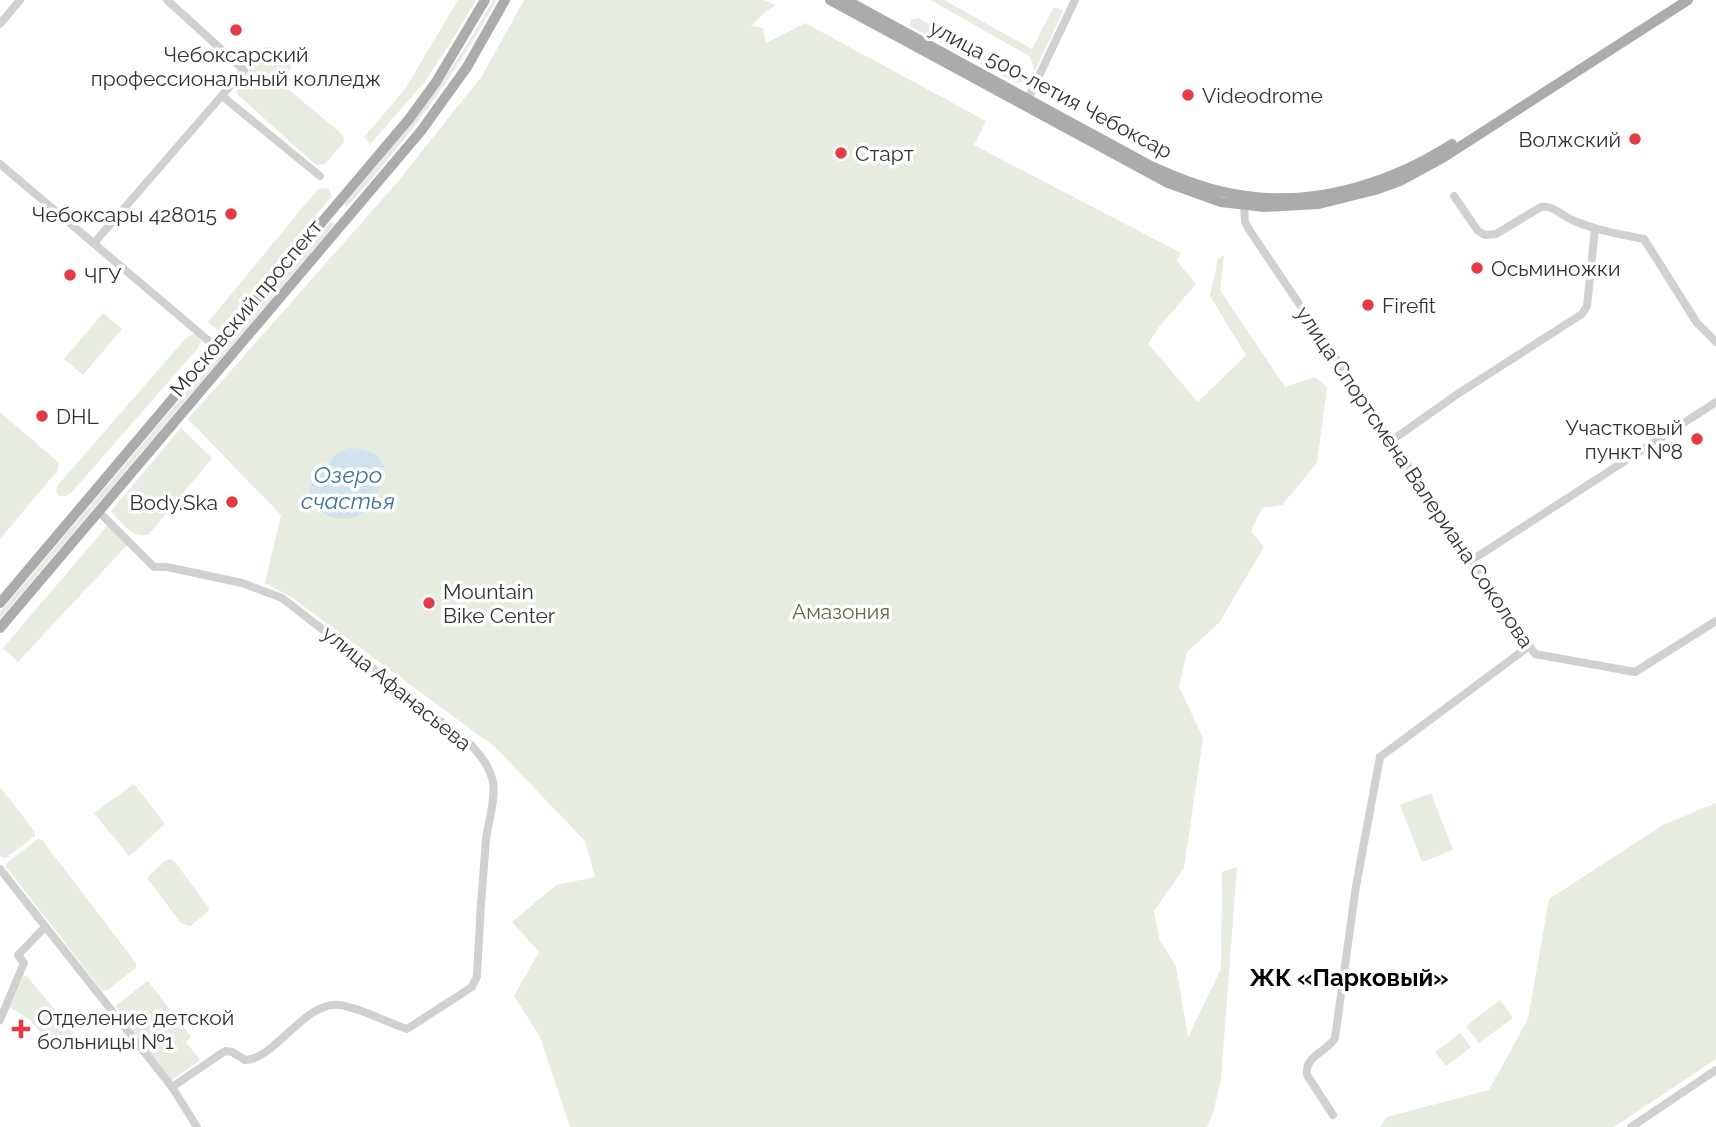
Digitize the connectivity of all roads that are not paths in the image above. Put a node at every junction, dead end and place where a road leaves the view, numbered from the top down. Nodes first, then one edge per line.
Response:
1 (20, 0) edge
2 (167, 0) edge
3 (485, 0) edge
4 (505, 0) edge
5 (830, 0) edge
6 (846, 0) edge
7 (1075, 0) edge
8 (1675, 0) edge
9 (1688, 0) edge
10 (0, 24) edge
11 (899, 33) junction
12 (1602, 51) junction
13 (222, 96) junction
14 (1027, 103) junction
15 (0, 164) edge
16 (320, 176) dead end
17 (1454, 196) dead end
18 (1244, 201) junction
19 (332, 210) junction
20 (345, 221) junction
21 (1595, 229) junction
22 (94, 243) junction
23 (1716, 342) edge
24 (216, 347) junction
25 (1716, 402) edge
26 (1391, 440) junction
27 (99, 512) junction
28 (1472, 560) junction
29 (0, 603) edge
30 (1716, 621) edge
31 (0, 628) edge
32 (1528, 647) junction
33 (0, 869) edge
34 (45, 927) junction
35 (0, 1020) edge
36 (1716, 1070) edge
37 (172, 1087) junction
38 (1333, 1115) dead end
39 (197, 1127) edge
40 (1631, 1127) edge

1 - 10 street
2 - 13 street
3 - 19 main road, Московский проспект
4 - 20 main road, Московский проспект
5 - 11 main road, улица 500-летия Чебоксар
6 - 11 main road, улица 500-летия Чебоксар
7 - 14 street
8 - 12 main road
9 - 12 main road
11 - 14 main road, улица 500-летия Чебоксар
12 - 18 main road, улица 500-летия Чебоксар
13 - 16 street
13 - 22 street
14 - 18 main road, улица 500-летия Чебоксар
15 - 22 street
17 - 21 street
18 - 26 street, улица Спортсмена Валериана Соколова
19 - 20 main road
19 - 24 main road, Московский проспект
20 - 27 main road, Московский проспект
21 - 23 street
21 - 26 street
22 - 24 street
24 - 29 main road, Московский проспект
25 - 28 street
26 - 28 street, улица Спортсмена Валериана Соколова
27 - 31 main road, Московский проспект
27 - 37 street, улица Афанасьева
28 - 32 street, улица Спортсмена Валериана Соколова
30 - 32 street, улица Спортсмена Валериана Соколова
32 - 38 street
33 - 34 street
34 - 35 street
34 - 37 street
36 - 40 street
37 - 39 street

